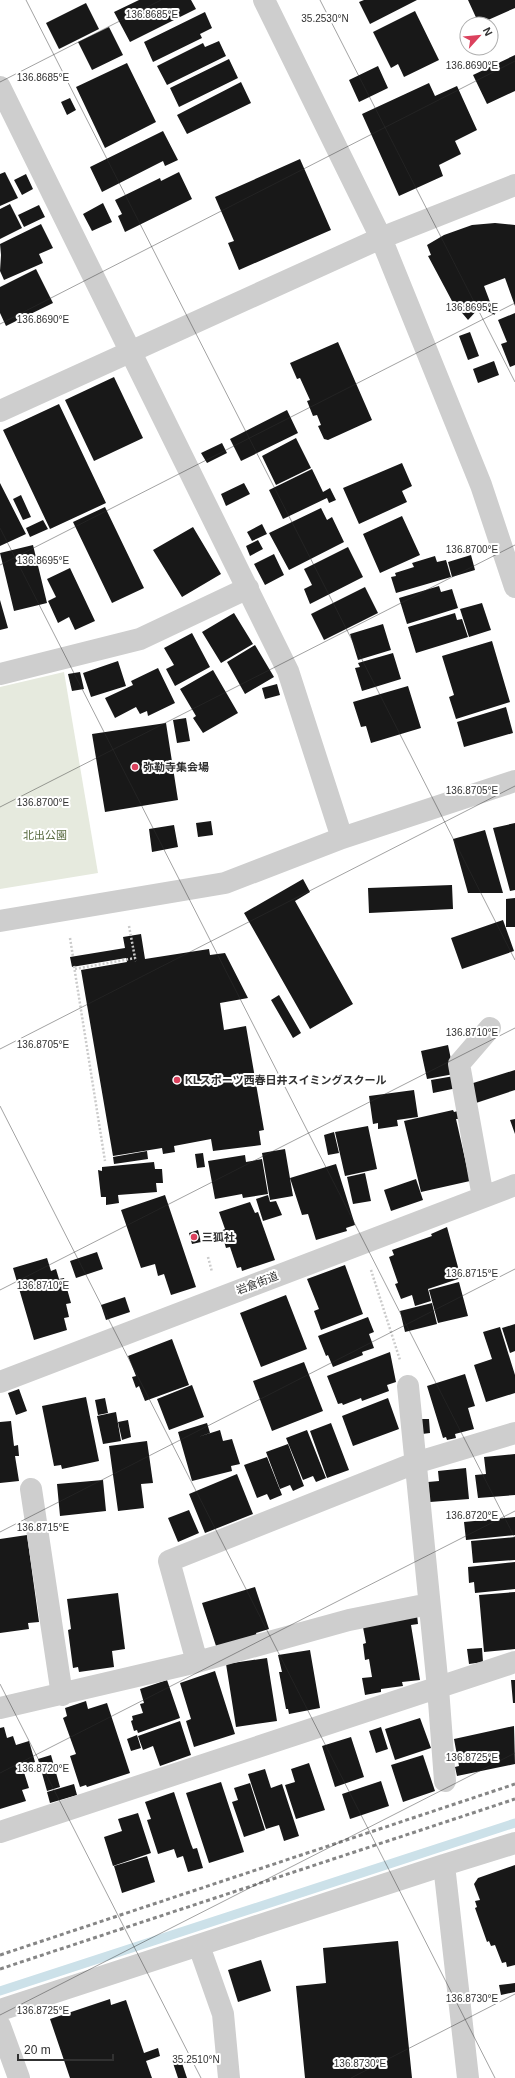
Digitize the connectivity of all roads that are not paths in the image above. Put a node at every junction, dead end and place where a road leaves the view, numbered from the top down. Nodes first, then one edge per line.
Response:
1 (264, 0) edge
2 (0, 87) edge
3 (515, 185) edge
4 (381, 238) junction
5 (132, 352) junction
6 (0, 411) edge
7 (515, 587) edge
8 (248, 588) junction
9 (0, 674) edge
10 (515, 781) edge
11 (342, 838) junction
12 (0, 921) edge
13 (490, 1028) dead end
14 (515, 1184) edge
15 (483, 1197) junction
16 (0, 1382) edge
17 (408, 1386) road end
18 (515, 1433) edge
19 (416, 1463) junction
20 (31, 1489) dead end
21 (429, 1604) junction
22 (197, 1662) junction
23 (515, 1662) edge
24 (438, 1688) junction
25 (62, 1695) junction
26 (0, 1708) edge
27 (445, 1781) dead end
28 (0, 1832) edge
29 (515, 1843) edge
30 (444, 1866) junction
31 (199, 1946) junction
32 (0, 2010) edge
33 (0, 2026) edge
34 (18, 2078) edge
35 (229, 2078) edge
36 (468, 2078) edge

1 - 4 street
2 - 5 street
3 - 4 street
4 - 5 street
4 - 7 street
5 - 6 street
5 - 8 street
8 - 9 street
8 - 11 street
10 - 11 street
11 - 12 street
13 - 15 street
14 - 15 street, 岩倉街道
15 - 16 street, 岩倉街道
17 - 19 street
18 - 19 street
19 - 21 street
19 - 22 street
20 - 25 street
21 - 22 street
21 - 24 street
22 - 25 street
23 - 24 street
24 - 27 street
24 - 28 street
25 - 26 street
29 - 30 street
30 - 31 street
30 - 36 street
31 - 32 street
31 - 35 street
33 - 34 street

